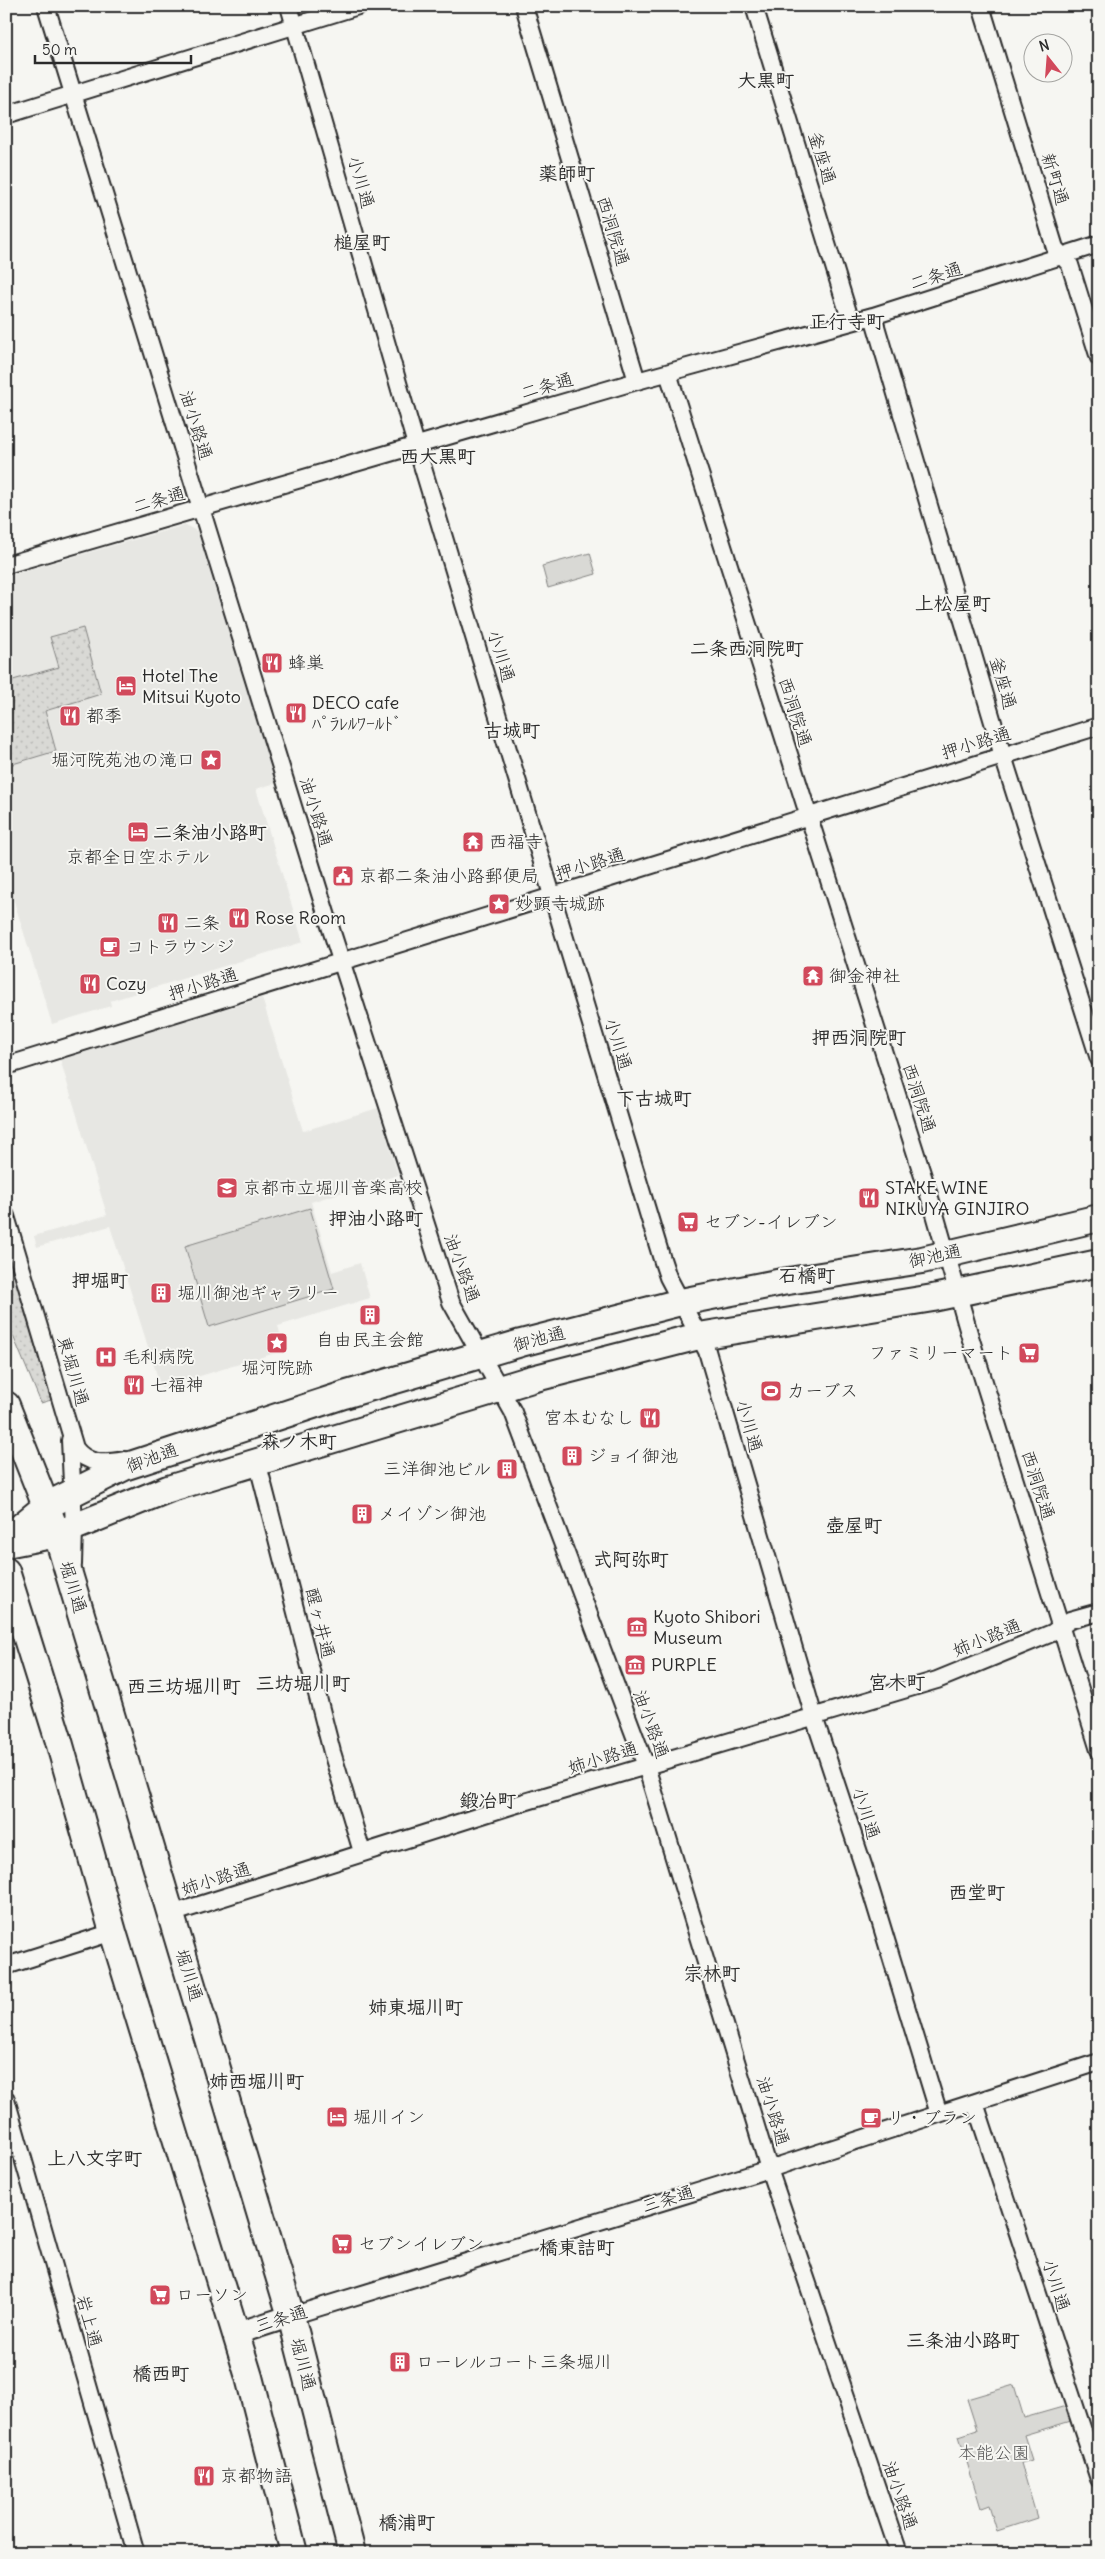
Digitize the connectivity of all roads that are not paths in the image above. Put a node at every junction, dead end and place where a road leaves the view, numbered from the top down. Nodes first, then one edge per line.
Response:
1 (46, 6) edge
2 (290, 6) edge
3 (358, 6) edge
4 (524, 6) edge
5 (754, 6) edge
6 (982, 6) edge
7 (296, 26) junction
8 (74, 95) junction
9 (6, 115) edge
10 (1099, 244) edge
11 (1061, 257) junction
12 (874, 316) junction
13 (851, 322) junction
14 (1099, 358) edge
15 (668, 373) junction
16 (638, 381) junction
17 (416, 445) junction
18 (201, 508) junction
19 (6, 565) edge
20 (1099, 726) edge
21 (1003, 756) junction
22 (808, 817) junction
23 (553, 896) junction
24 (342, 963) junction
25 (1099, 1059) edge
26 (6, 1066) edge
27 (6, 1216) edge
28 (1099, 1218) edge
29 (946, 1254) junction
30 (1099, 1264) edge
31 (958, 1294) junction
32 (681, 1302) junction
33 (699, 1336) junction
34 (480, 1355) junction
35 (500, 1388) junction
36 (6, 1404) edge
37 (70, 1430) junction
38 (164, 1452) junction
39 (257, 1461) junction
40 (72, 1492) junction
41 (46, 1506) junction
42 (66, 1531) junction
43 (6, 1539) edge
44 (6, 1544) edge
45 (6, 1571) edge
46 (1099, 1612) edge
47 (1062, 1626) junction
48 (814, 1717) junction
49 (1099, 1750) edge
50 (646, 1766) junction
51 (362, 1852) junction
52 (171, 1914) junction
53 (113, 1932) junction
54 (6, 1966) edge
55 (1099, 2062) edge
56 (6, 2099) edge
57 (975, 2103) junction
58 (939, 2114) junction
59 (769, 2169) junction
60 (291, 2316) junction
61 (235, 2334) junction
62 (1099, 2479) edge
63 (136, 2553) edge
64 (294, 2553) edge
65 (352, 2553) edge
66 (899, 2553) edge

1 - 8 street, 油小路通
2 - 7 street, 小川通
3 - 7 street
4 - 16 street, 西洞院通
5 - 13 street, 釜座通
6 - 11 street, 新町通
7 - 8 street
7 - 17 street, 小川通
8 - 9 street
8 - 18 street, 油小路通
10 - 11 street, 二条通
11 - 12 street, 二条通
11 - 14 street, 新町通
12 - 13 street, 二条通
12 - 21 street, 釜座通
13 - 15 street, 二条通
15 - 16 street, 二条通
15 - 22 street, 西洞院通
16 - 17 street, 二条通
17 - 18 street, 二条通
17 - 23 street, 小川通
18 - 19 street, 二条通
18 - 24 street, 油小路通
20 - 21 street, 押小路通
21 - 22 street, 押小路通
21 - 25 street, 釜座通
22 - 23 street, 押小路通
22 - 29 street, 西洞院通
23 - 24 street, 押小路通
23 - 32 street, 小川通
24 - 26 street, 押小路通
24 - 34 street, 油小路通
27 - 37 street, 東堀川通
28 - 29 main road, 御池通
29 - 31 street, 西洞院通
29 - 32 main road, 御池通
30 - 31 main road, 御池通
31 - 33 main road, 御池通
31 - 47 street, 西洞院通
32 - 33 street, 小川通
32 - 34 main road, 御池通
33 - 35 main road, 御池通
33 - 48 street, 小川通
34 - 35 street, 油小路通
34 - 38 main road, 御池通
35 - 39 main road, 御池通
35 - 50 street, 油小路通
36 - 41 main road, 堀川通
37 - 38 street, 東堀川通
37 - 40 street
38 - 40 main road, 御池通
39 - 42 main road, 御池通
39 - 51 street, 醒ヶ井通
40 - 41 main road, 御池通
40 - 42 street
41 - 42 main road, 堀川通
41 - 43 main road, 御池通
42 - 44 main road, 御池通
42 - 52 main road, 堀川通
45 - 53 main road
46 - 47 street, 姉小路通
47 - 48 street, 姉小路通
47 - 49 street, 西洞院通
48 - 50 street, 姉小路通
48 - 58 street, 小川通
50 - 51 street, 姉小路通
50 - 59 street, 油小路通
51 - 52 street, 姉小路通
52 - 60 main road, 堀川通
53 - 54 street
53 - 61 main road
55 - 57 street, 三条通
56 - 63 street, 岩上通
57 - 58 street, 三条通
57 - 62 street, 小川通
58 - 59 street, 三条通
59 - 60 street, 三条通
59 - 66 street, 油小路通
60 - 61 street, 三条通
60 - 65 main road, 堀川通
61 - 64 main road

